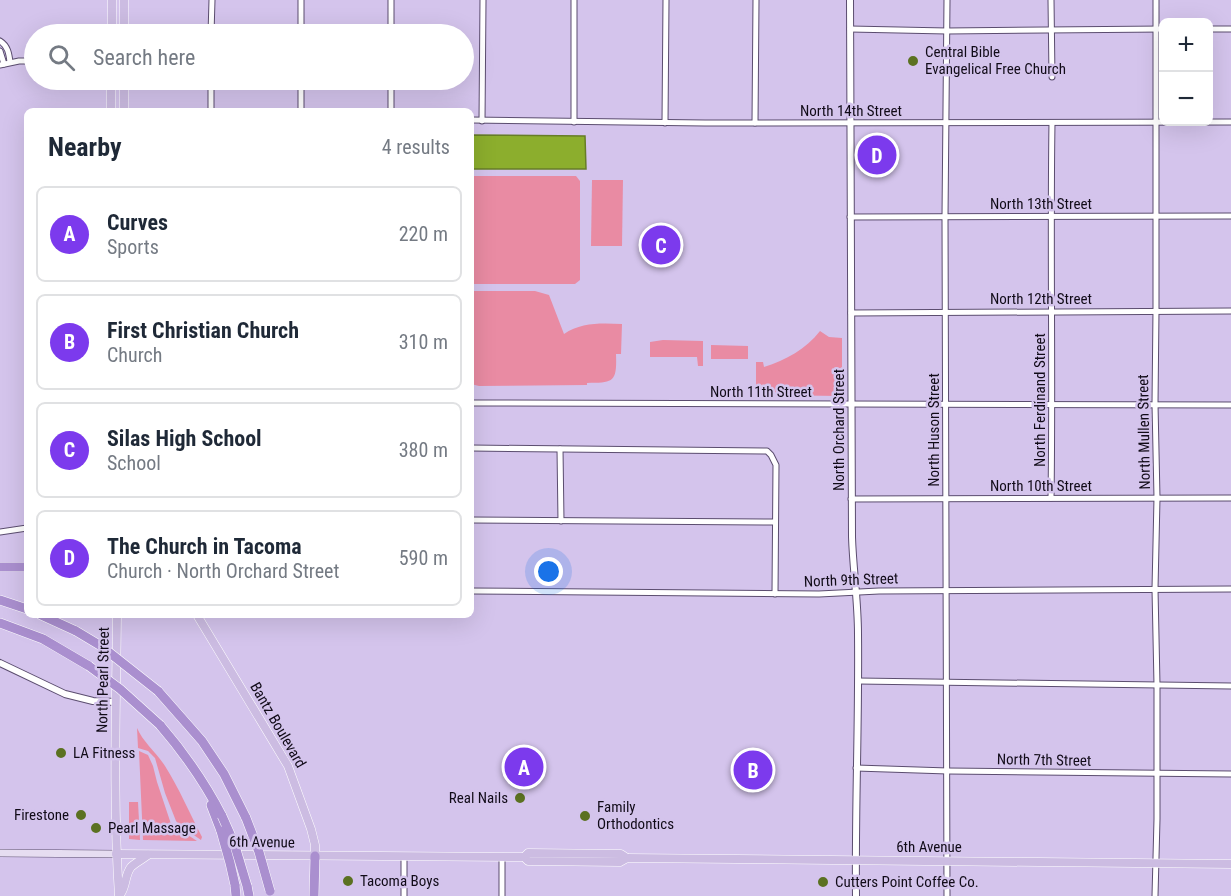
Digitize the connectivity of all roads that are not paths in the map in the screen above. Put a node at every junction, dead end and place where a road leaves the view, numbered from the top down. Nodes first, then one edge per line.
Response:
1 (112, 0) edge
2 (124, 0) edge
3 (212, 0) edge
4 (301, 0) edge
5 (391, 0) edge
6 (483, 0) edge
7 (574, 0) edge
8 (666, 0) edge
9 (756, 0) edge
10 (850, 0) edge
11 (947, 0) edge
12 (1051, 0) edge
13 (1156, 0) edge
14 (112, 24) edge
15 (124, 24) edge
16 (212, 24) edge
17 (301, 24) edge
18 (391, 24) edge
19 (850, 29) junction
20 (1155, 29) junction
21 (1159, 29) edge
22 (1213, 29) edge
23 (1231, 29) edge
24 (947, 31) junction
25 (1052, 31) junction
26 (0, 41) edge
27 (0, 51) edge
28 (24, 61) edge
29 (10, 62) junction
30 (2, 64) edge
31 (1052, 77) dead end
32 (111, 90) edge
33 (123, 90) edge
34 (211, 90) edge
35 (301, 90) edge
36 (391, 90) edge
37 (111, 108) edge
38 (124, 108) edge
39 (211, 108) edge
40 (301, 108) edge
41 (391, 108) edge
42 (474, 120) edge
43 (482, 121) junction
44 (574, 122) junction
45 (850, 122) junction
46 (1155, 122) junction
47 (1231, 122) edge
48 (665, 123) junction
49 (755, 123) junction
50 (946, 123) junction
51 (1052, 123) junction
52 (1051, 216) junction
53 (1155, 216) junction
54 (1231, 216) edge
55 (850, 217) junction
56 (945, 217) junction
57 (1156, 310) junction
58 (1231, 310) edge
59 (946, 311) junction
60 (851, 312) junction
61 (1052, 312) junction
62 (474, 403) edge
63 (851, 404) junction
64 (946, 404) junction
65 (1155, 404) junction
66 (1053, 405) junction
67 (1231, 405) edge
68 (474, 448) edge
69 (560, 449) junction
70 (946, 498) junction
71 (1051, 498) junction
72 (1157, 498) junction
73 (1231, 498) edge
74 (851, 499) junction
75 (474, 520) edge
76 (561, 521) junction
77 (775, 522) junction
78 (24, 528) edge
79 (0, 532) edge
80 (0, 567) edge
81 (24, 567) edge
82 (1155, 589) junction
83 (1231, 589) edge
84 (946, 590) junction
85 (474, 591) edge
86 (857, 593) junction
87 (775, 594) junction
88 (0, 600) edge
89 (24, 608) edge
90 (47, 618) edge
91 (117, 618) edge
92 (199, 618) edge
93 (0, 623) edge
94 (0, 663) edge
95 (858, 681) junction
96 (947, 683) junction
97 (1157, 685) junction
98 (1231, 686) edge
99 (116, 702) junction
100 (856, 768) junction
101 (948, 771) junction
102 (1157, 774) junction
103 (1231, 774) edge
104 (201, 778) junction
105 (0, 853) edge
106 (116, 854) junction
107 (148, 855) junction
108 (315, 856) junction
109 (405, 856) junction
110 (502, 857) junction
111 (855, 860) junction
112 (948, 861) junction
113 (1155, 863) junction
114 (1231, 864) edge
115 (248, 891) edge
116 (271, 893) edge
117 (119, 896) edge
118 (236, 896) edge
119 (314, 896) edge
120 (404, 896) edge
121 (502, 896) edge
122 (855, 896) edge
123 (948, 896) edge
124 (1155, 896) edge

1 - 14 main road
2 - 15 main road
3 - 16 street
4 - 17 street
5 - 18 street
6 - 43 street
7 - 44 street
8 - 48 street
9 - 49 street
10 - 19 street, North Orchard Street
11 - 24 street, North Huson Street
12 - 25 street
13 - 20 street, North Mullen Street
19 - 24 street
19 - 45 street, North Orchard Street
20 - 21 street
20 - 25 street
20 - 46 street, North Mullen Street
22 - 23 street
24 - 25 street
24 - 50 street, North Huson Street
25 - 31 street
26 - 29 street
27 - 30 street
28 - 29 street
29 - 30 street
32 - 37 main road
33 - 38 main road
34 - 39 street
35 - 40 street
36 - 41 street
42 - 43 street, North 14th Street
43 - 44 street, North 14th Street
44 - 48 street, North 14th Street
45 - 49 street, North 14th Street
45 - 50 street, North 14th Street
45 - 55 street, North Orchard Street
46 - 47 street, North 14th Street
46 - 51 street, North 14th Street
46 - 53 street, North Mullen Street
48 - 49 street, North 14th Street
50 - 51 street, North 14th Street
50 - 56 street, North Huson Street
51 - 52 street, North Ferdinand Street
52 - 53 street, North 13th Street
52 - 56 street, North 13th Street
52 - 61 street, North Ferdinand Street
53 - 54 street, North 13th Street
53 - 57 street, North Mullen Street
55 - 56 street, North 13th Street
55 - 60 street, North Orchard Street
56 - 59 street, North Huson Street
57 - 58 street, North 12th Street
57 - 61 street, North 12th Street
57 - 65 street, North Mullen Street
59 - 60 street, North 12th Street
59 - 61 street, North 12th Street
59 - 64 street, North Huson Street
60 - 63 street, North Orchard Street
61 - 66 street, North Ferdinand Street
62 - 63 street, North 11th Street
63 - 64 street, North 11th Street
63 - 74 street, North Orchard Street
64 - 66 street, North 11th Street
64 - 70 street, North Huson Street
65 - 66 street, North 11th Street
65 - 67 street, North 11th Street
65 - 72 street, North Mullen Street
66 - 71 street, North Ferdinand Street
68 - 69 street
69 - 76 street
69 - 77 street
70 - 71 street, North 10th Street
70 - 74 street, North 10th Street
70 - 84 street, North Huson Street
71 - 72 street, North 10th Street
72 - 73 street, North 10th Street
72 - 82 street, North Mullen Street
74 - 86 street, North Orchard Street
75 - 76 street
76 - 77 street
77 - 87 street
78 - 79 street
80 - 81 highway
82 - 83 street, North 9th Street
82 - 84 street, North 9th Street
82 - 97 street, North Mullen Street
84 - 86 street, North 9th Street
84 - 96 street, North Huson Street
85 - 87 street, North 9th Street
86 - 87 street, North 9th Street
86 - 95 street, North Orchard Street
88 - 89 highway
90 - 116 highway, bridge
91 - 99 main road, North Pearl Street
92 - 108 main road, Bantz Boulevard
93 - 104 highway, bridge
94 - 99 street
95 - 96 street
95 - 100 street, North Orchard Street
96 - 97 street
96 - 101 street, North Huson Street
97 - 98 street
97 - 102 street, North Mullen Street
99 - 106 main road, North Pearl Street
100 - 101 street, North 7th Street
100 - 111 street, North Orchard Street
101 - 102 street, North 7th Street
101 - 112 street, North Huson Street
102 - 103 street, North 7th Street
102 - 113 street, North Mullen Street
104 - 115 highway, bridge
104 - 118 highway, bridge
105 - 106 main road, 6th Avenue
106 - 107 main road, 6th Avenue
106 - 117 main road, North Pearl Street
107 - 108 main road, 6th Avenue
107 - 117 main road
108 - 109 main road, 6th Avenue
108 - 119 highway
109 - 110 main road, 6th Avenue
109 - 120 street
110 - 111 main road, 6th Avenue
110 - 121 street
111 - 112 main road, 6th Avenue
111 - 122 street, North Orchard Street
112 - 113 main road, 6th Avenue
112 - 123 street, North Huson Street
113 - 114 main road, 6th Avenue
113 - 124 street, North Mullen Street

